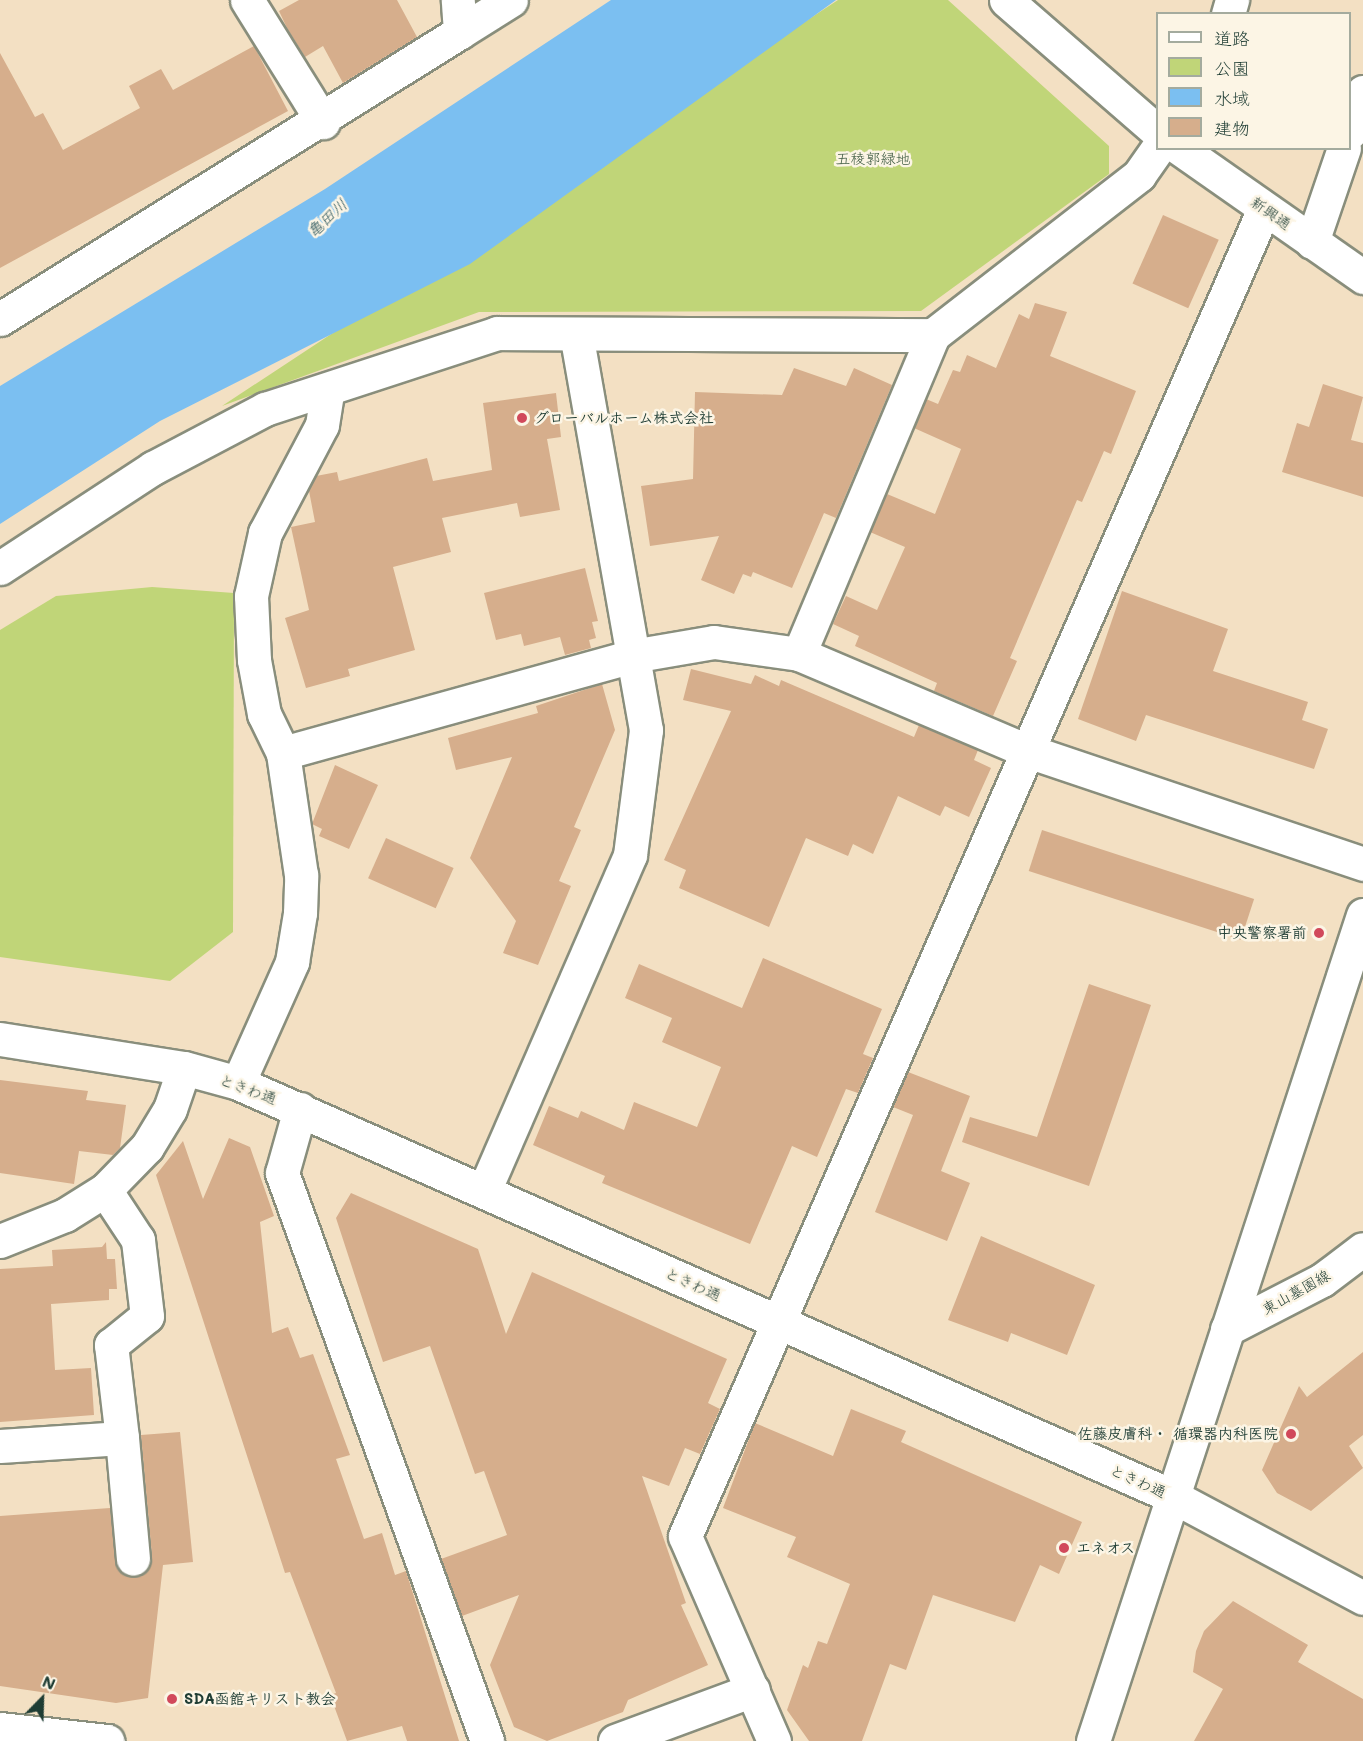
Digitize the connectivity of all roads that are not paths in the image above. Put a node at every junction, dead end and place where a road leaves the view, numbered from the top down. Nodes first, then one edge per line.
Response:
1 (248, 0) edge
2 (458, 0) edge
3 (511, 0) edge
4 (1006, 0) edge
5 (460, 32) junction
6 (1363, 92) edge
7 (323, 122) junction
8 (1351, 129) edge
9 (1156, 130) edge
10 (1157, 150) edge
11 (1182, 150) edge
12 (1343, 150) edge
13 (1264, 209) junction
14 (1312, 242) junction
15 (1363, 277) edge
16 (0, 319) edge
17 (933, 335) junction
18 (578, 338) junction
19 (328, 389) junction
20 (0, 568) edge
21 (799, 654) junction
22 (632, 656) junction
23 (1025, 750) junction
24 (283, 753) junction
25 (1363, 864) edge
26 (1363, 915) edge
27 (0, 1039) edge
28 (184, 1068) junction
29 (238, 1083) junction
30 (300, 1109) junction
31 (105, 1190) junction
32 (484, 1191) junction
33 (0, 1241) edge
34 (1363, 1249) edge
35 (779, 1322) junction
36 (1227, 1329) junction
37 (122, 1438) junction
38 (0, 1446) edge
39 (1174, 1497) junction
40 (133, 1558) dead end
41 (1361, 1593) edge
42 (753, 1690) junction
43 (0, 1729) edge
44 (107, 1741) edge
45 (487, 1741) edge
46 (615, 1741) edge
47 (774, 1741) edge
48 (1094, 1741) edge

1 - 7 street
2 - 5 street
3 - 5 street
4 - 9 street
5 - 7 street
6 - 8 street
7 - 16 street
10 - 17 street
11 - 13 street, 新興通
12 - 14 street
13 - 14 street, 新興通
13 - 23 street
14 - 15 street, 新興通
17 - 18 street
17 - 21 street
18 - 19 street
18 - 22 street
19 - 20 street
19 - 24 street
21 - 22 street
21 - 23 street
22 - 24 street
22 - 32 street
23 - 25 street
23 - 35 street
24 - 29 street
26 - 36 street
27 - 28 street, ときわ通
28 - 29 street, ときわ通
28 - 31 street
29 - 30 street, ときわ通
30 - 32 street, ときわ通
30 - 45 street
31 - 33 street
31 - 37 street
32 - 35 street, ときわ通
34 - 36 street, 東山墓園線
35 - 39 street, ときわ通
35 - 42 street
36 - 39 street
37 - 38 street
37 - 40 street
39 - 41 street, ときわ通
39 - 48 street
42 - 46 street
42 - 47 street
43 - 44 street

